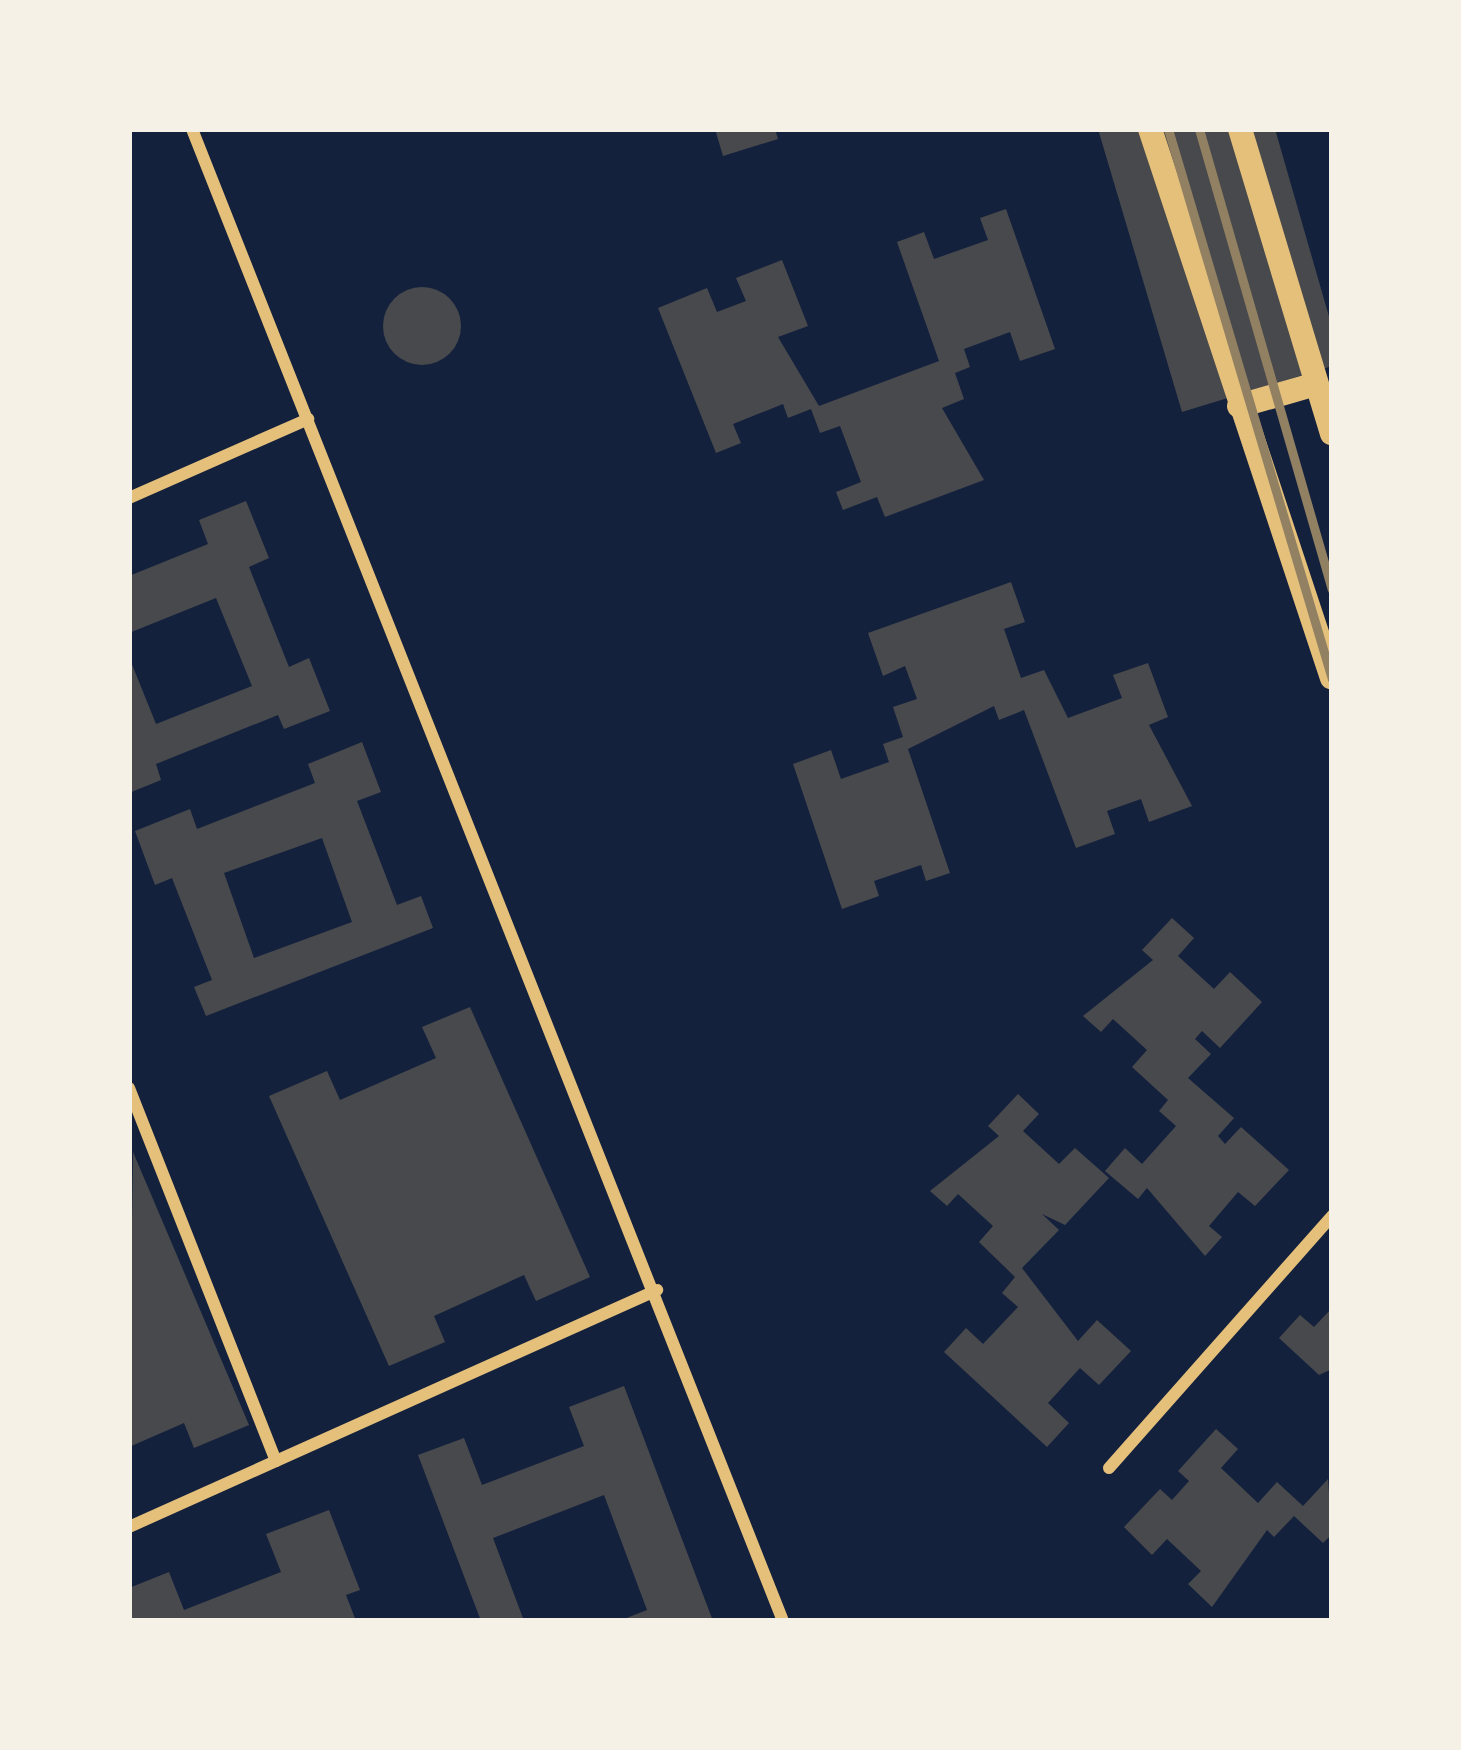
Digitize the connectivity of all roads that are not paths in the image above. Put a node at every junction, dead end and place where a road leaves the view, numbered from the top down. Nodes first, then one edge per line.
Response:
1 (192, 129) edge
2 (1150, 129) edge
3 (1240, 129) edge
4 (1316, 384) junction
5 (1239, 406) junction
6 (308, 419) junction
7 (1332, 433) edge
8 (129, 498) edge
9 (1332, 678) edge
10 (129, 1088) edge
11 (1332, 1216) edge
12 (658, 1290) junction
13 (276, 1461) junction
14 (1109, 1468) dead end
15 (129, 1527) edge
16 (783, 1621) edge

1 - 6 street
2 - 5 main road
3 - 4 main road
4 - 5 main road
4 - 7 main road
5 - 9 main road
6 - 8 street
6 - 12 street
10 - 13 street
11 - 14 street
12 - 13 street
12 - 16 street
13 - 15 street

